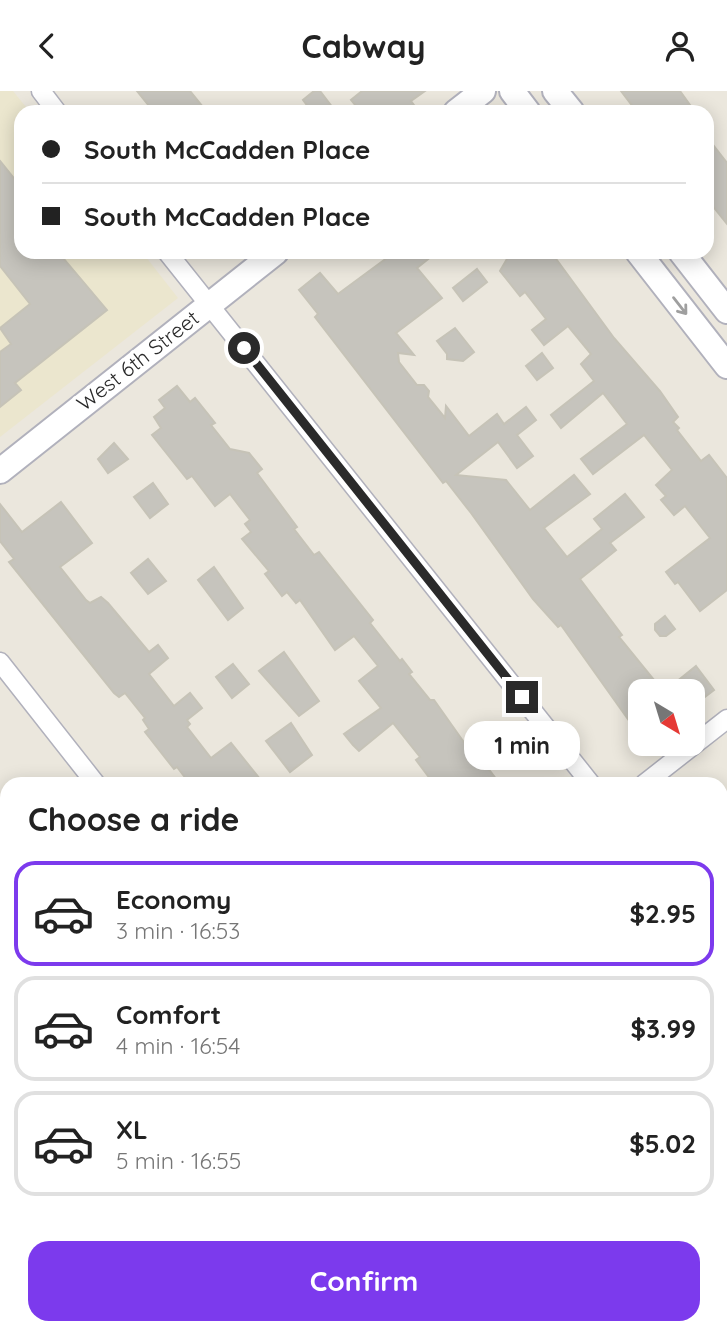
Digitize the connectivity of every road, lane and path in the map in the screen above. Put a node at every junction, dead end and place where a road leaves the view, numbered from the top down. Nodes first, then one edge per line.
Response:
1 (41, 91) edge
2 (482, 91) edge
3 (512, 91) edge
4 (555, 91) edge
5 (52, 105) edge
6 (465, 105) edge
7 (523, 105) edge
8 (566, 105) edge
9 (173, 259) edge
10 (267, 259) edge
11 (643, 259) edge
12 (686, 259) edge
13 (209, 305) junction
14 (727, 311) edge
15 (727, 366) edge
16 (0, 471) edge
17 (0, 662) edge
18 (727, 719) edge
19 (90, 777) edge
20 (586, 777) edge
21 (653, 777) edge

1 - 5 street
2 - 6 main road
3 - 7 main road
4 - 8 main road
9 - 13 street
10 - 13 main road, West 6th Street
11 -> 15 main road
12 - 14 main road
13 - 16 main road, West 6th Street
13 - 20 street
17 - 19 street
18 - 21 street

